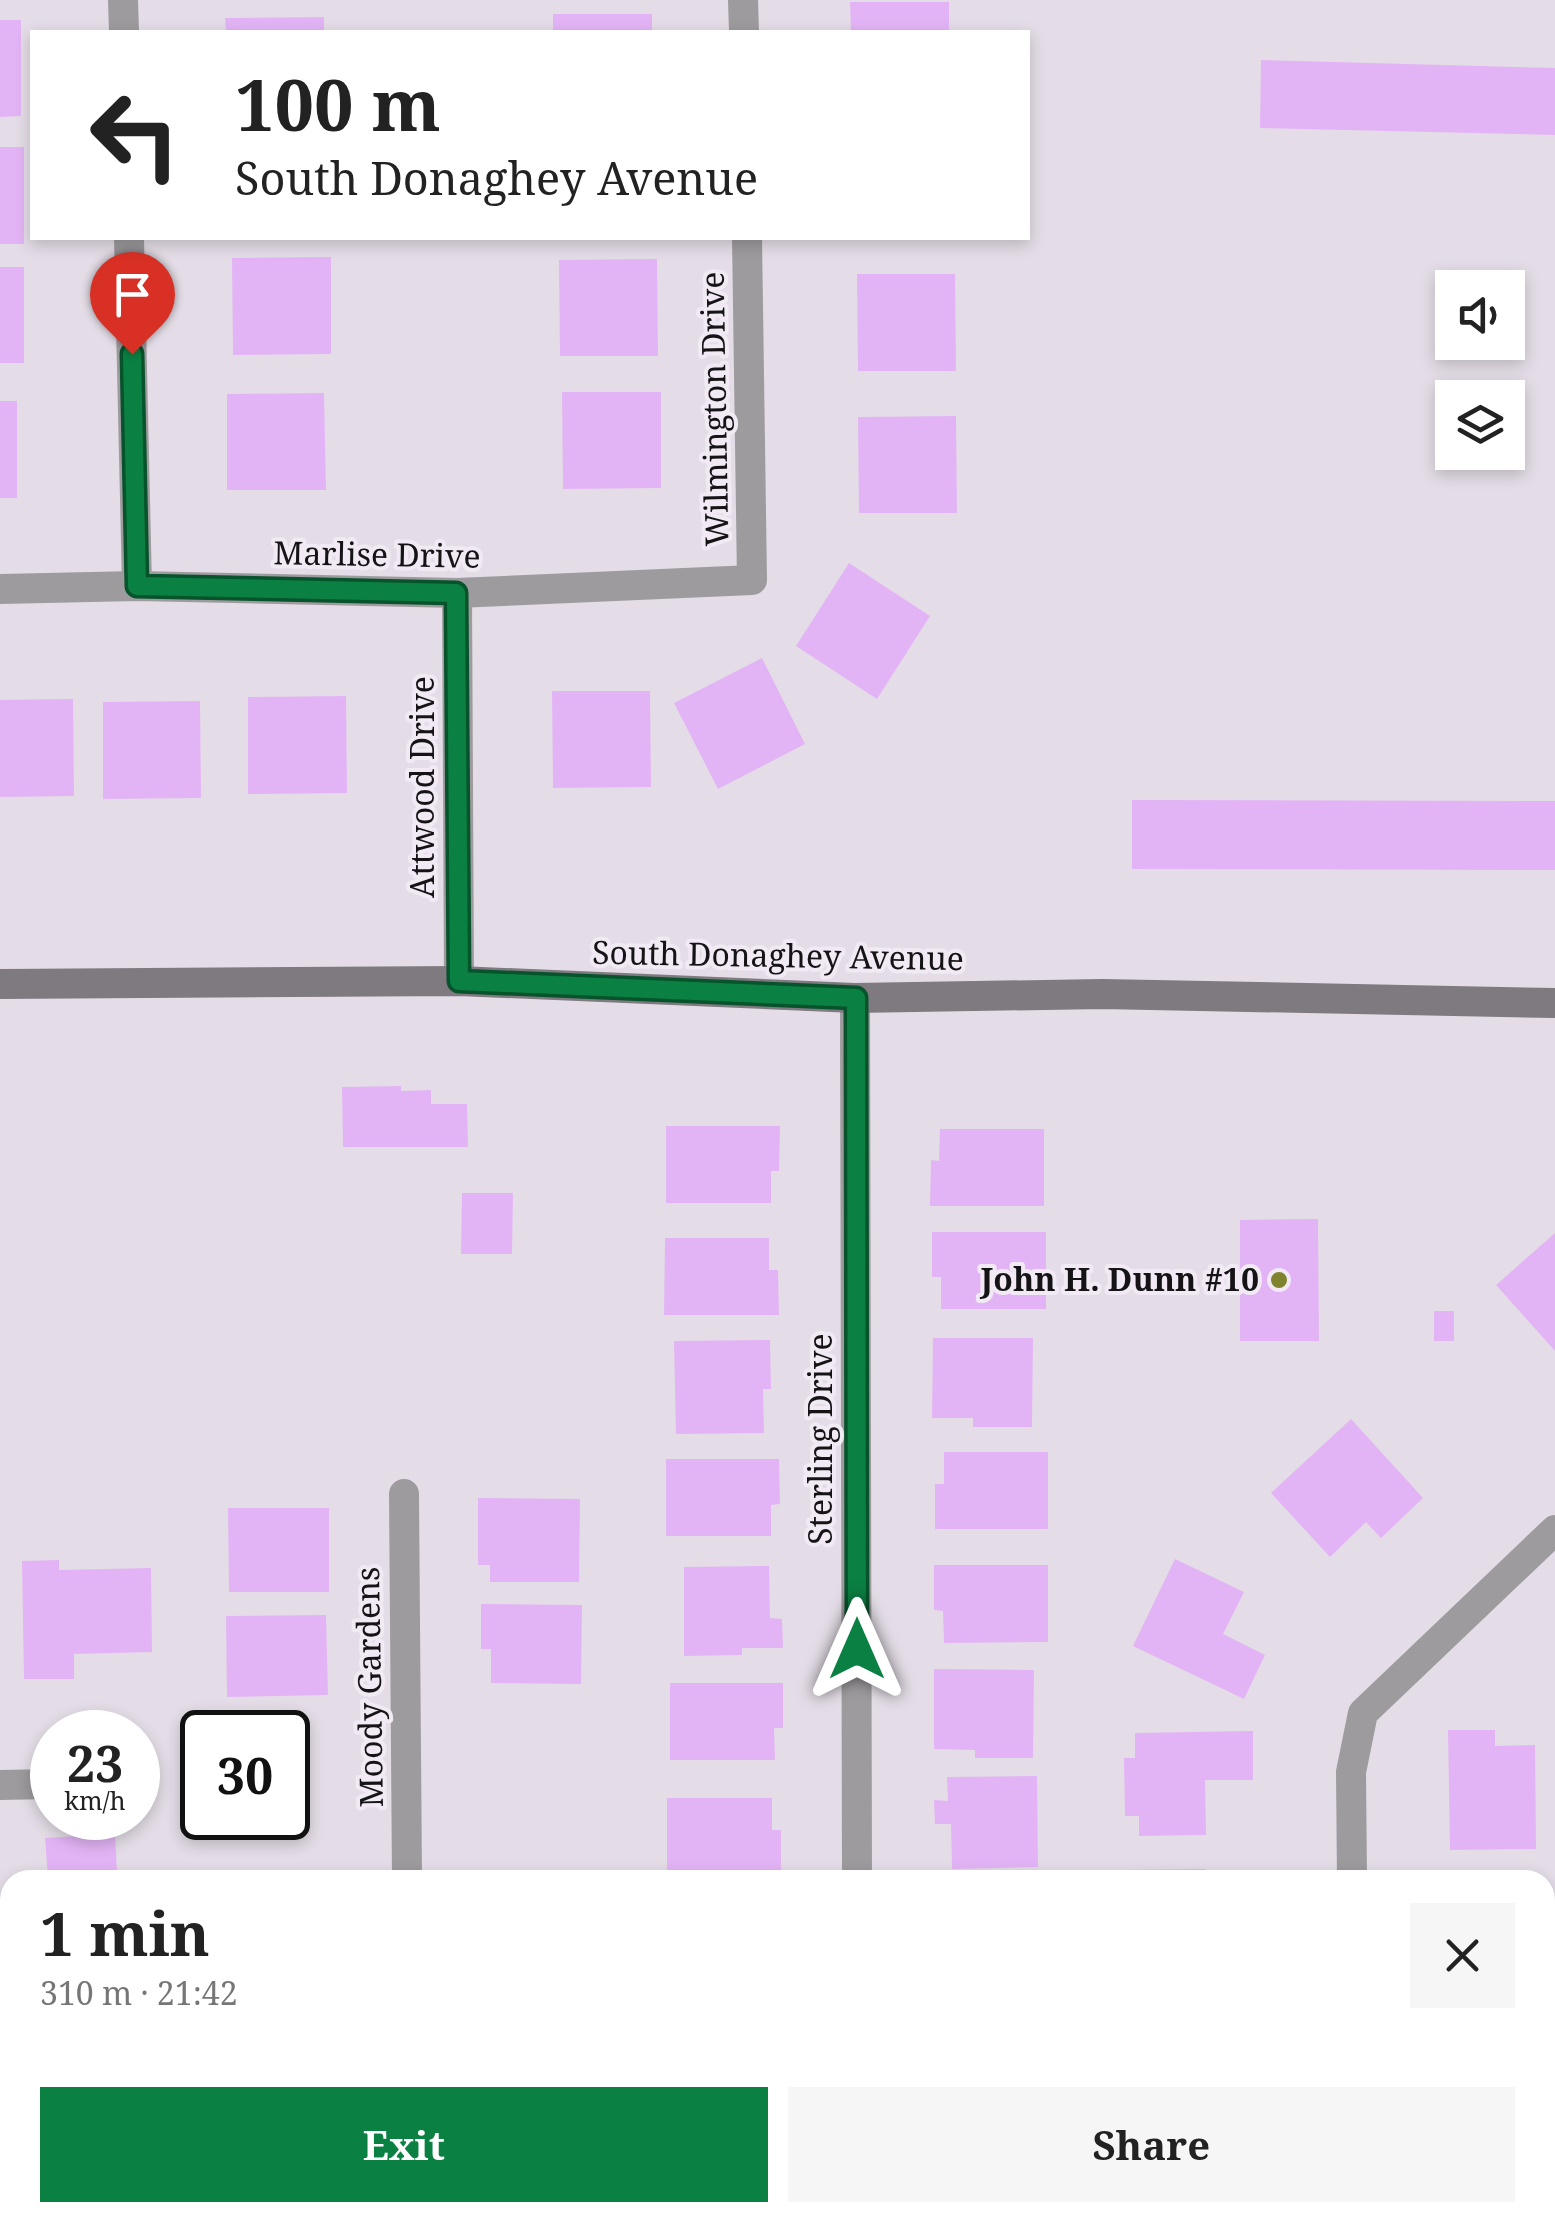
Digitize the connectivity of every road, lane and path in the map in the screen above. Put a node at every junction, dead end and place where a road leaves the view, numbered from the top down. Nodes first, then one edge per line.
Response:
1 (124, 0) edge
2 (743, 0) edge
3 (124, 30) edge
4 (744, 30) edge
5 (129, 240) edge
6 (747, 240) edge
7 (752, 580) joint
8 (137, 586) junction
9 (0, 588) edge
10 (456, 593) junction
11 (459, 981) junction
12 (0, 984) edge
13 (856, 998) junction
14 (1555, 1003) edge
15 (404, 1494) dead end
16 (1555, 1530) edge
17 (30, 1784) edge
18 (0, 1785) edge
19 (407, 1870) edge
20 (857, 1870) edge
21 (1352, 1870) edge

1 - 3 street
2 - 4 street
5 - 8 street
6 - 7 street, Wilmington Drive
7 - 10 street, Marlise Drive
8 - 9 street, Marlise Drive
8 - 10 street, Marlise Drive
10 - 11 street, Attwood Drive
11 - 12 street, South Donaghey Avenue
11 - 13 street, South Donaghey Avenue
13 - 14 street, South Donaghey Avenue
13 - 20 street, Sterling Drive
15 - 19 street, Moody Gardens
16 - 21 street
17 - 18 street

